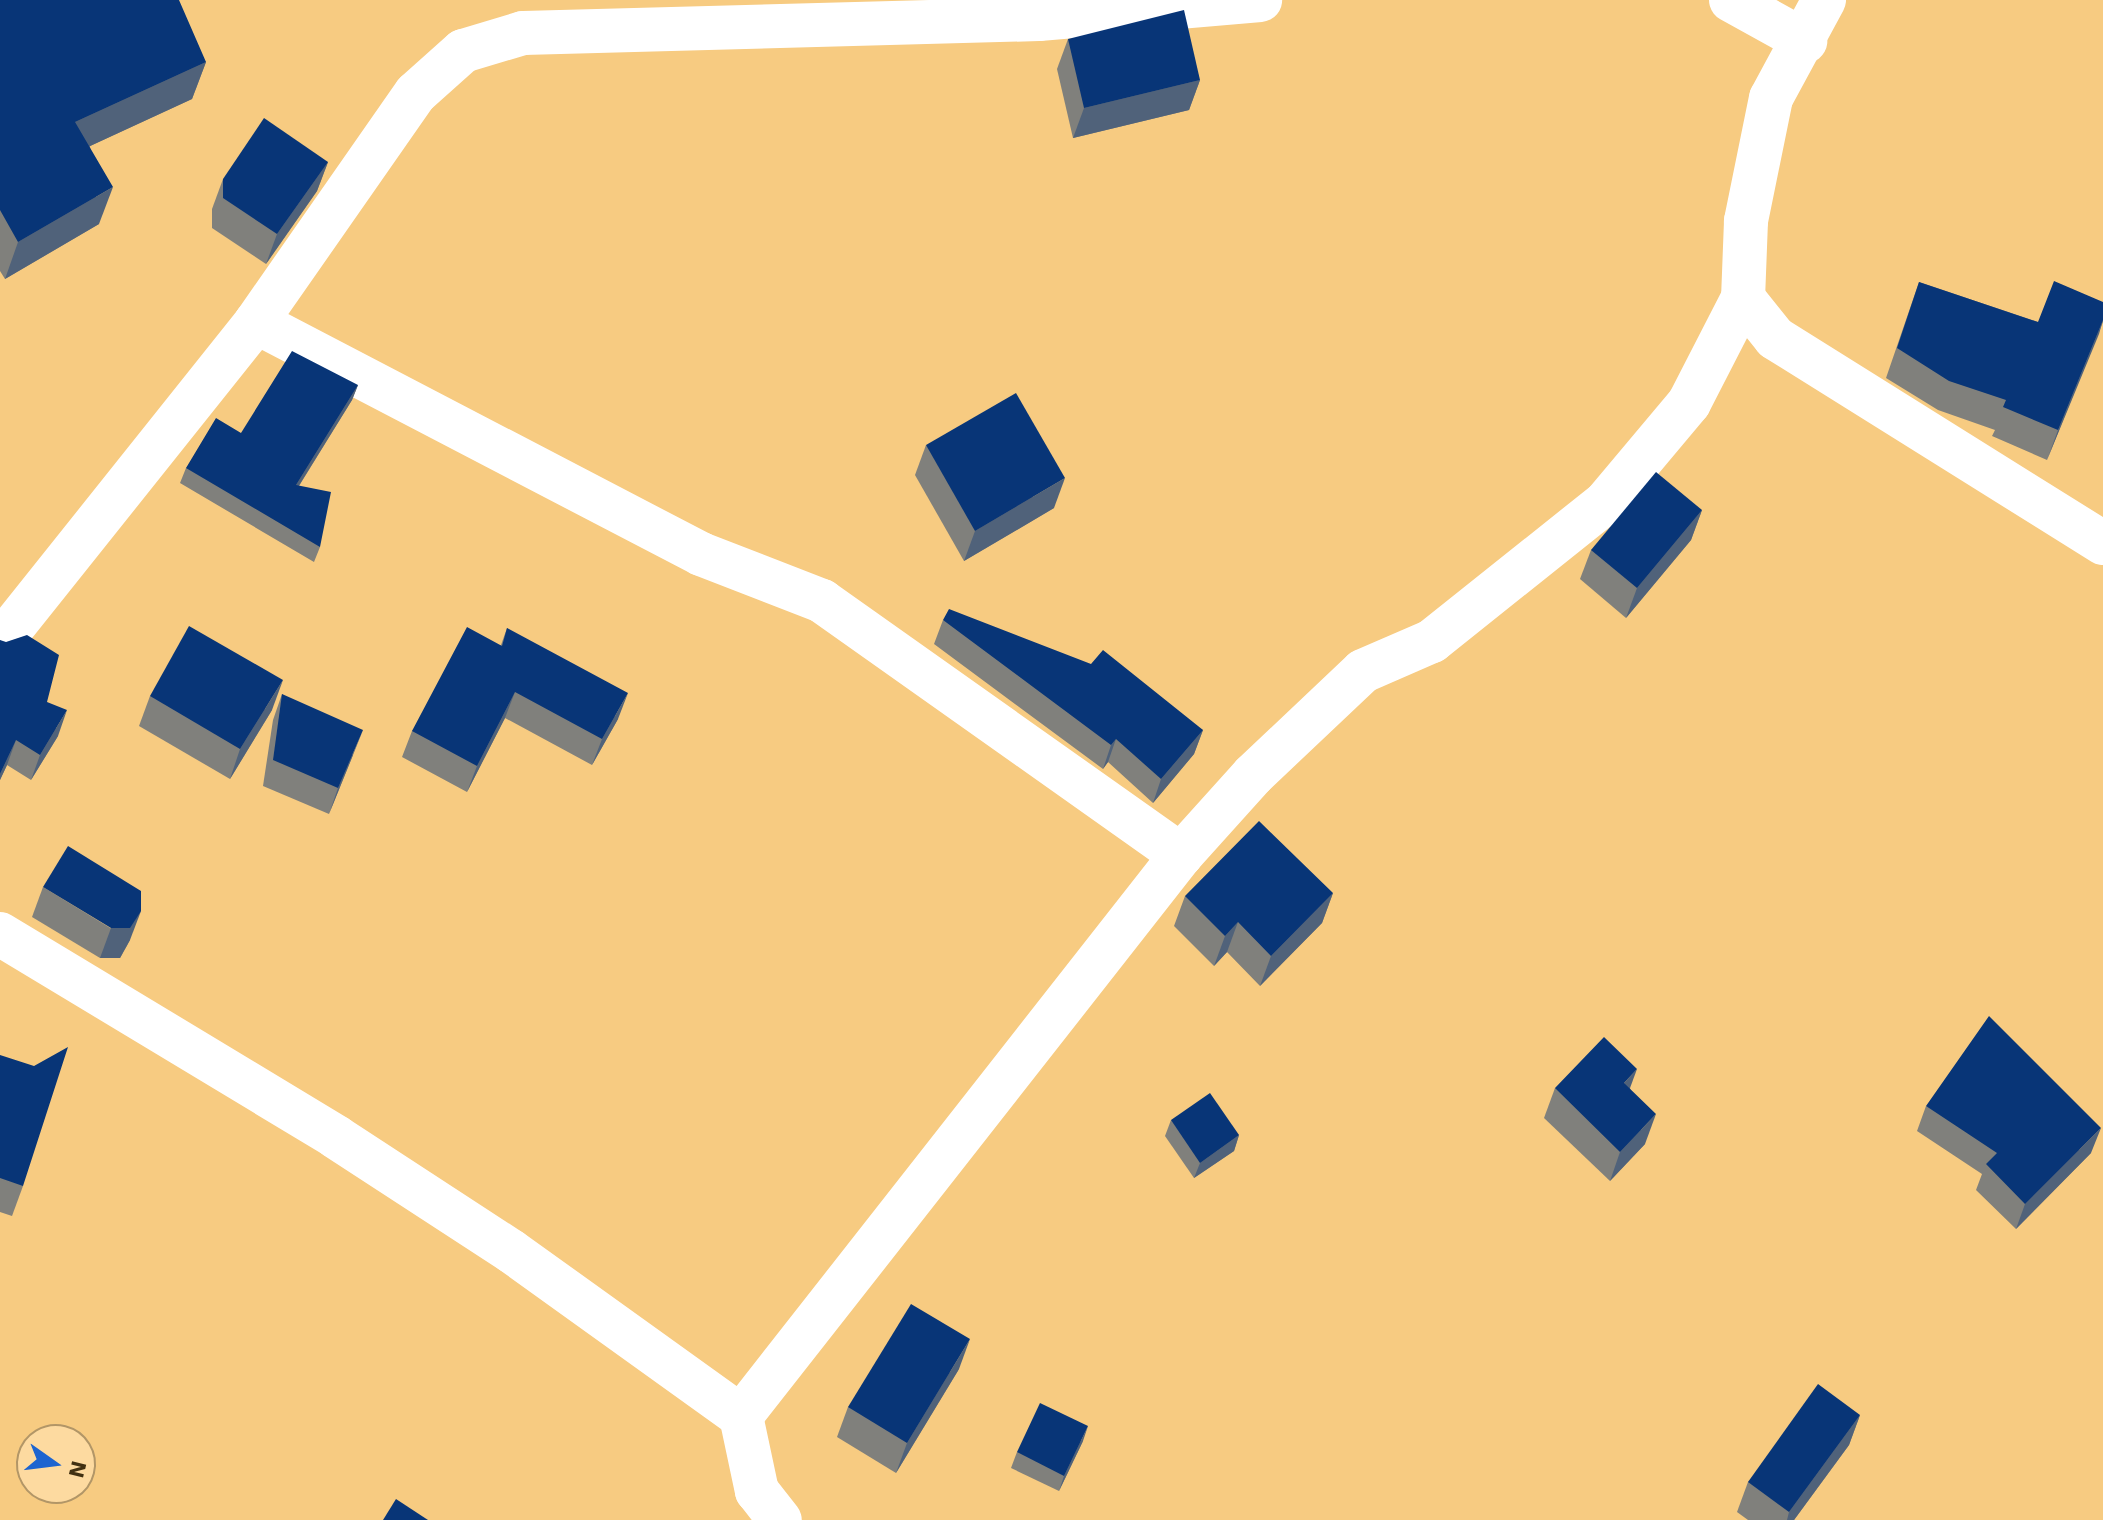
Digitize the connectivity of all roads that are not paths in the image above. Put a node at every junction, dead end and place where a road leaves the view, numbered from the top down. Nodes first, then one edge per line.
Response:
1 (1260, 0) edge
2 (1731, 0) edge
3 (1824, 0) edge
4 (941, 10) edge
5 (1805, 41) junction
6 (1743, 298) junction
7 (256, 322) junction
8 (2103, 543) edge
9 (0, 643) edge
10 (1181, 855) junction
11 (0, 934) edge
12 (741, 1416) junction
13 (780, 1520) edge

1 - 4 street
2 - 5 street
3 - 5 street
4 - 7 street
5 - 6 street
6 - 8 street
6 - 10 street
7 - 9 street
7 - 10 street
10 - 12 street
11 - 12 street
12 - 13 street

